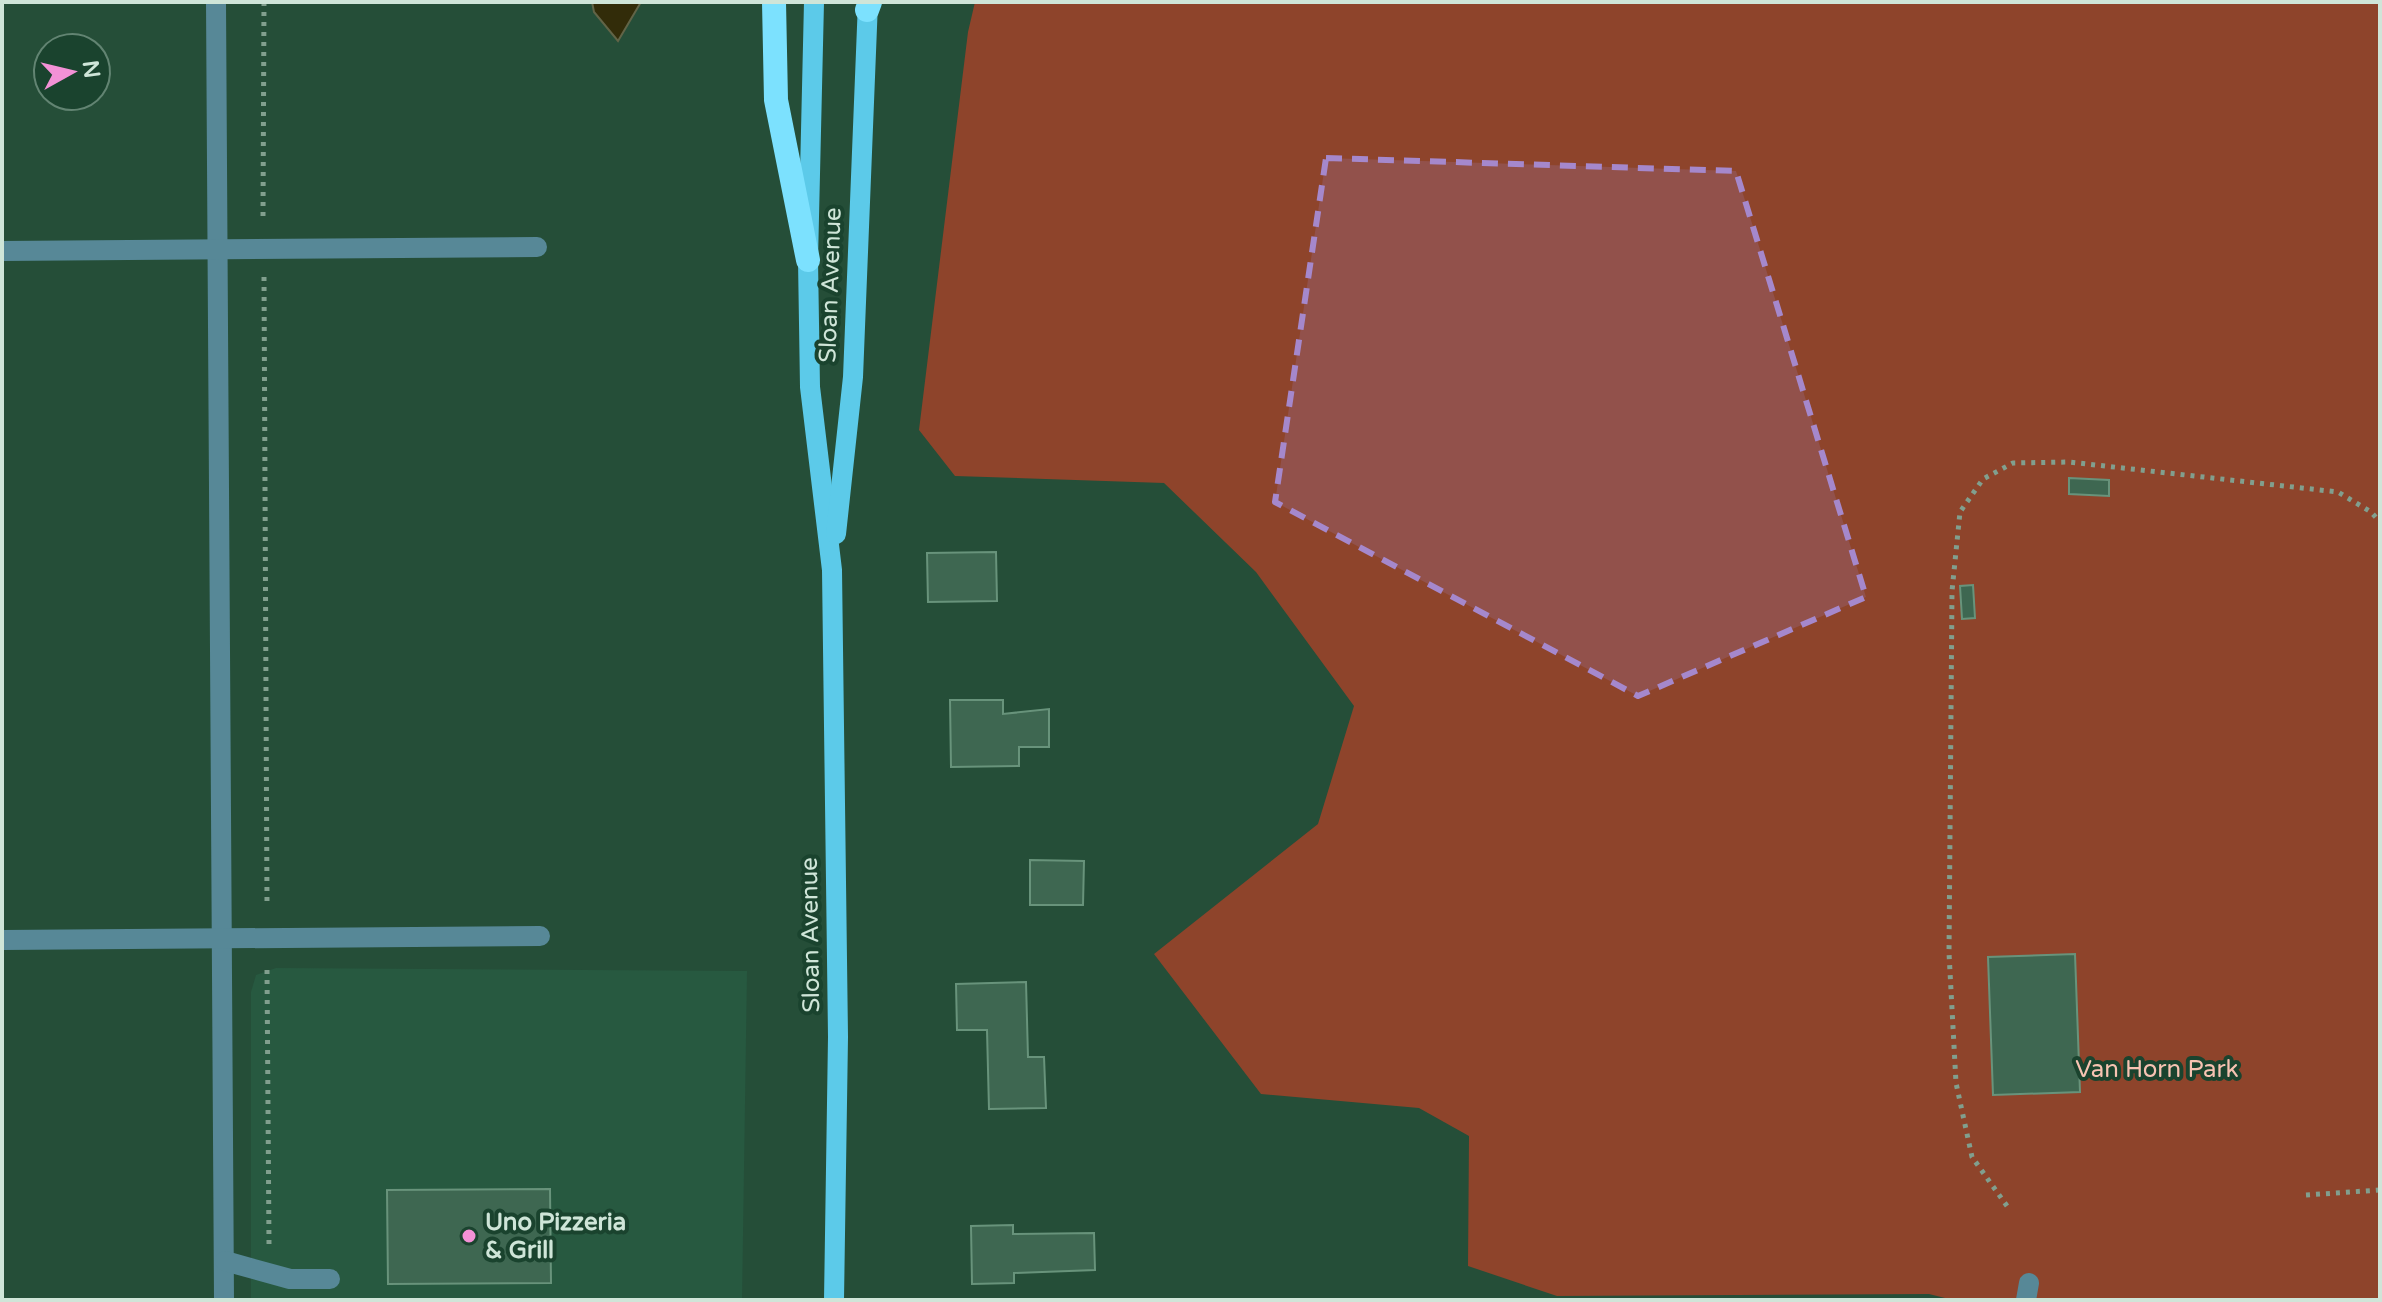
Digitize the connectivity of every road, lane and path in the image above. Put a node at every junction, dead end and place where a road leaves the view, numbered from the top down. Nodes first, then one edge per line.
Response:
1 (216, 2) edge
2 (264, 2) edge
3 (774, 2) edge
4 (814, 2) edge
5 (868, 5) edge
6 (263, 216) dead end
7 (537, 247) dead end
8 (215, 249) junction
9 (2, 251) edge
10 (808, 260) junction
11 (264, 276) dead end
12 (2380, 522) edge
13 (832, 570) junction
14 (267, 904) dead end
15 (540, 936) dead end
16 (220, 939) junction
17 (2, 940) edge
18 (267, 970) dead end
19 (2380, 1190) edge
20 (2306, 1195) dead end
21 (2007, 1206) dead end
22 (269, 1249) dead end
23 (225, 1261) junction
24 (330, 1279) dead end
25 (224, 1300) edge
26 (834, 1300) edge

1 - 8 street
2 - 6 path
3 - 10 highway
4 - 10 main road, Sloan Avenue
5 - 13 main road, Sloan Avenue
7 - 8 street
8 - 9 street
8 - 16 street
10 - 13 main road, Sloan Avenue
11 - 14 path
12 - 21 path
13 - 26 main road, Sloan Avenue
15 - 16 street
16 - 17 street
16 - 23 street
18 - 22 path
19 - 20 path
23 - 24 street
23 - 25 street

